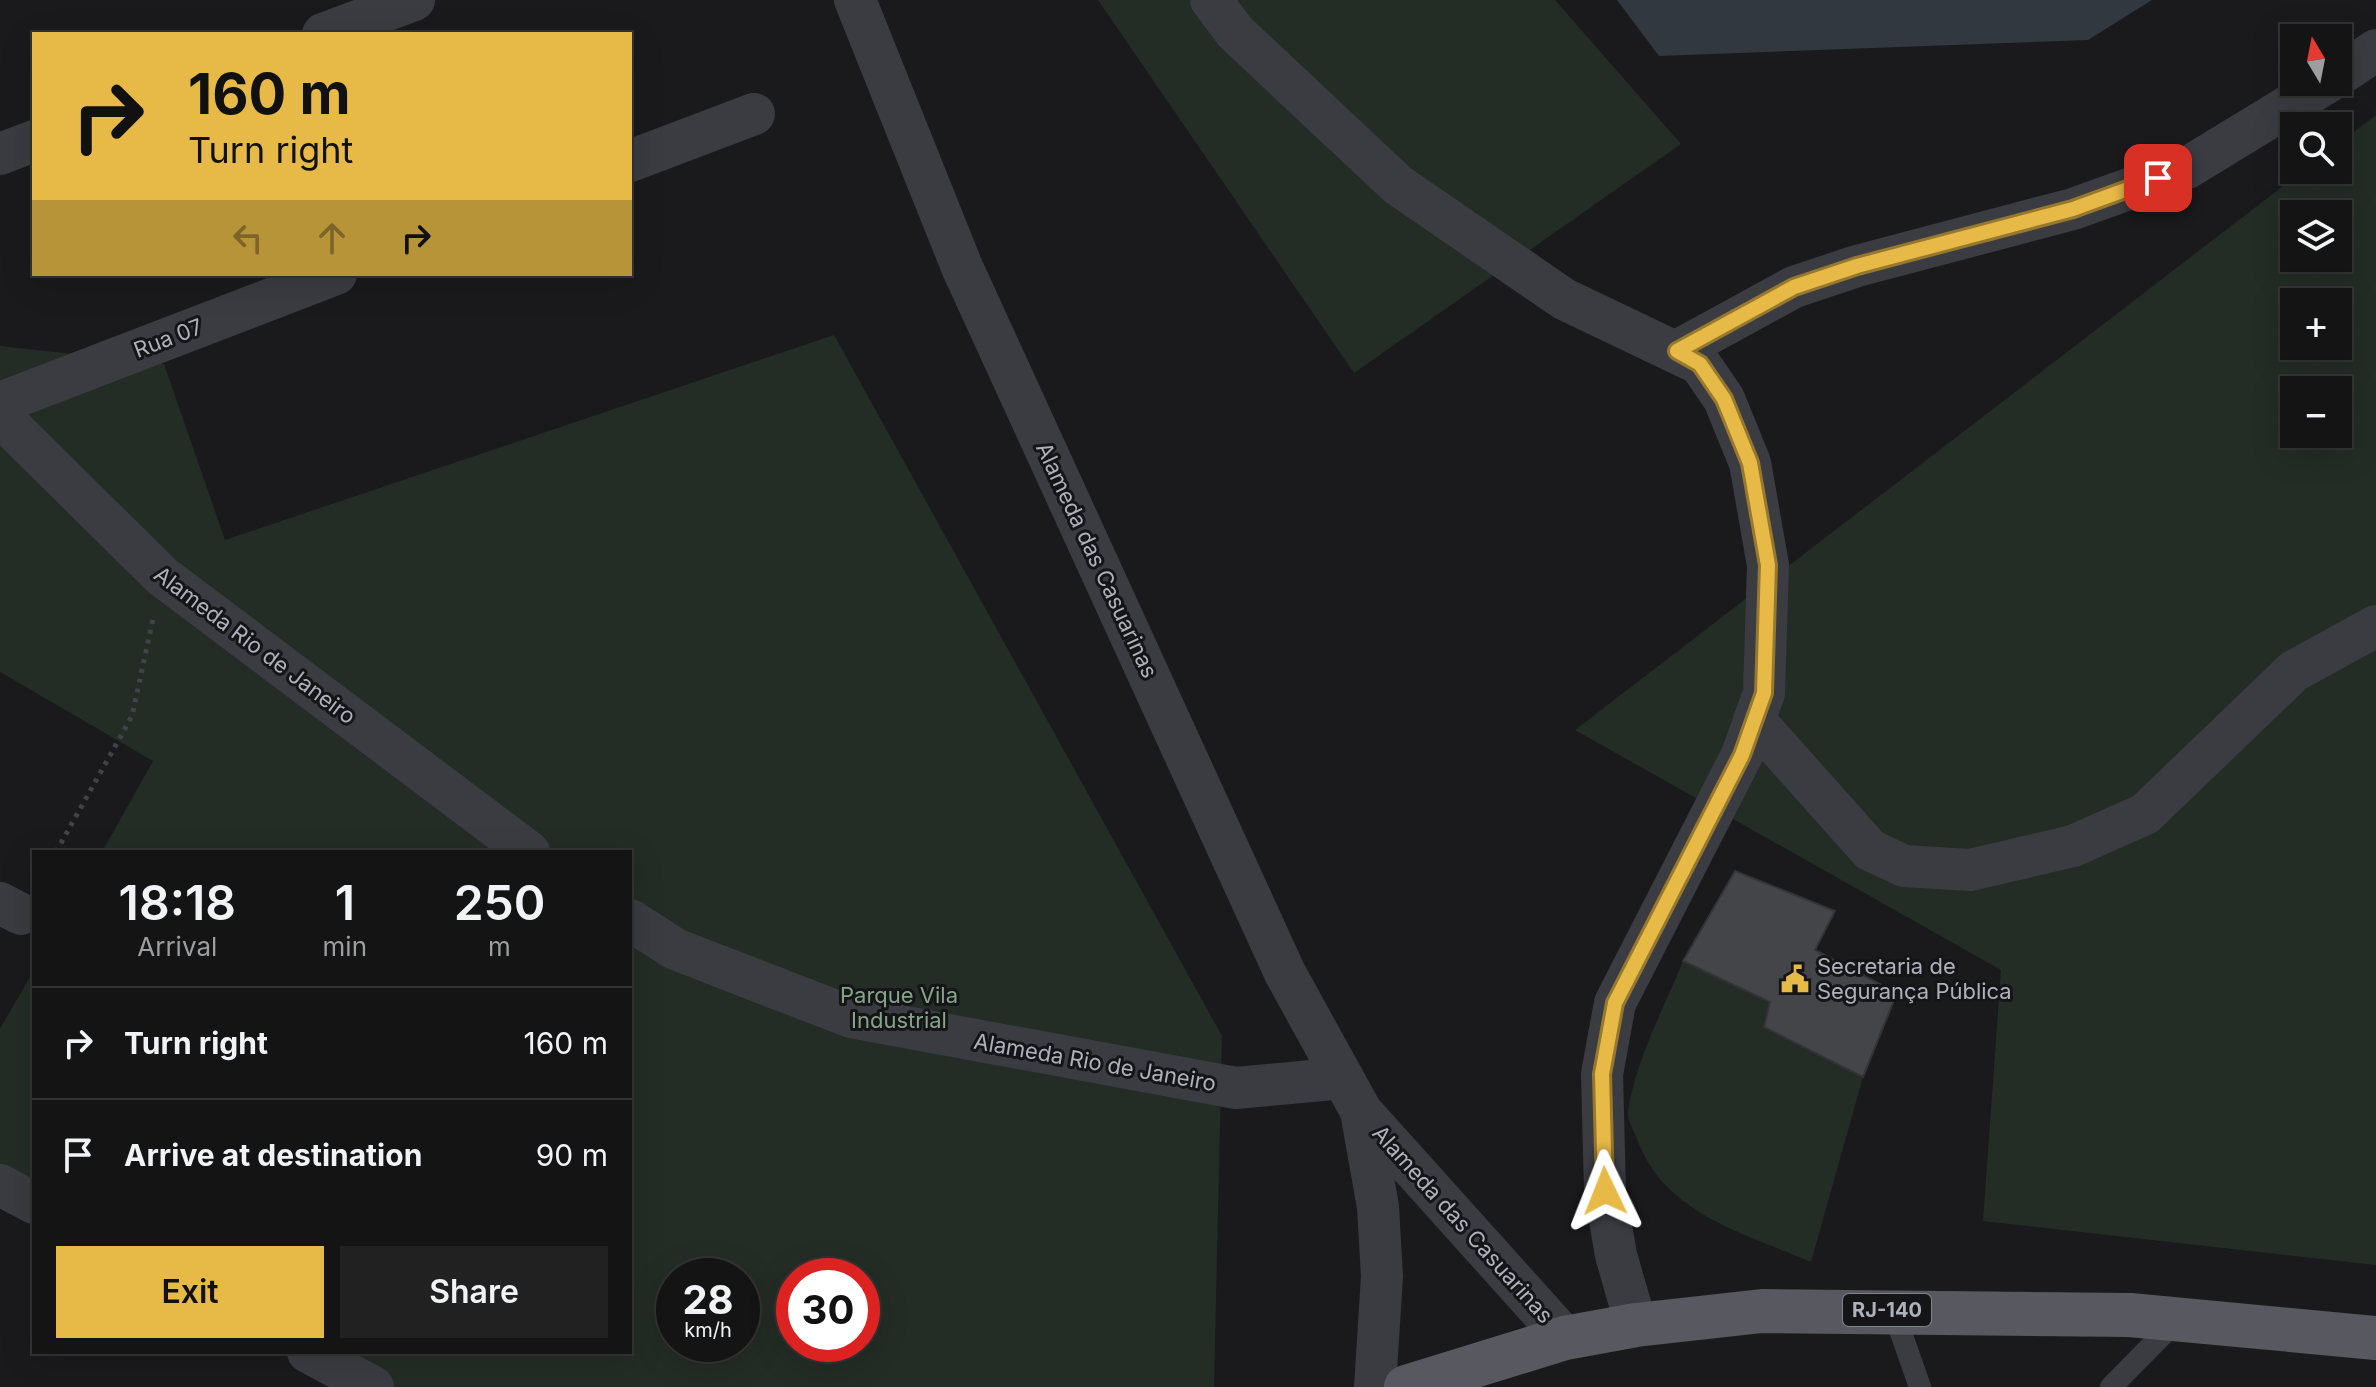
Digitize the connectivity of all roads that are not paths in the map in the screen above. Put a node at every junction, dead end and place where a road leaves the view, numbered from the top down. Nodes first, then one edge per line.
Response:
1 (414, 0) edge
2 (855, 0) edge
3 (1211, 0) edge
4 (328, 32) edge
5 (2376, 50) edge
6 (2352, 66) edge
7 (2305, 96) edge
8 (754, 114) dead end
9 (32, 142) edge
10 (0, 154) edge
11 (632, 160) edge
12 (331, 276) edge
13 (1677, 351) junction
14 (0, 403) edge
15 (0, 416) edge
16 (2376, 626) edge
17 (1754, 720) junction
18 (526, 850) edge
19 (632, 921) edge
20 (1352, 1094) junction
21 (0, 1185) edge
22 (32, 1202) edge
23 (1893, 1310) junction
24 (2177, 1320) junction
25 (1636, 1325) junction
26 (1565, 1338) junction
27 (2376, 1338) edge
28 (312, 1354) edge
29 (373, 1387) edge
30 (1375, 1387) edge
31 (1406, 1387) edge
32 (1920, 1387) edge
33 (2111, 1387) edge

1 - 4 street
2 - 20 street, Alameda das Casuarinas
3 - 13 street
5 - 6 street
7 - 13 street
8 - 11 street
9 - 10 street
12 - 14 street, Rua 07
13 - 17 street
15 - 18 street, Alameda Rio de Janeiro
16 - 17 street
17 - 25 street
19 - 20 street, Alameda Rio de Janeiro
20 - 26 street, Alameda das Casuarinas
20 - 30 street, Alameda das Casuarinas
21 - 22 street
23 - 24 main road, RJ-140
23 - 25 main road, RJ-140
23 - 32 lane
24 - 27 main road, RJ-140
24 - 33 lane
25 - 26 main road, RJ-140
26 - 31 main road, RJ-140
28 - 29 street

